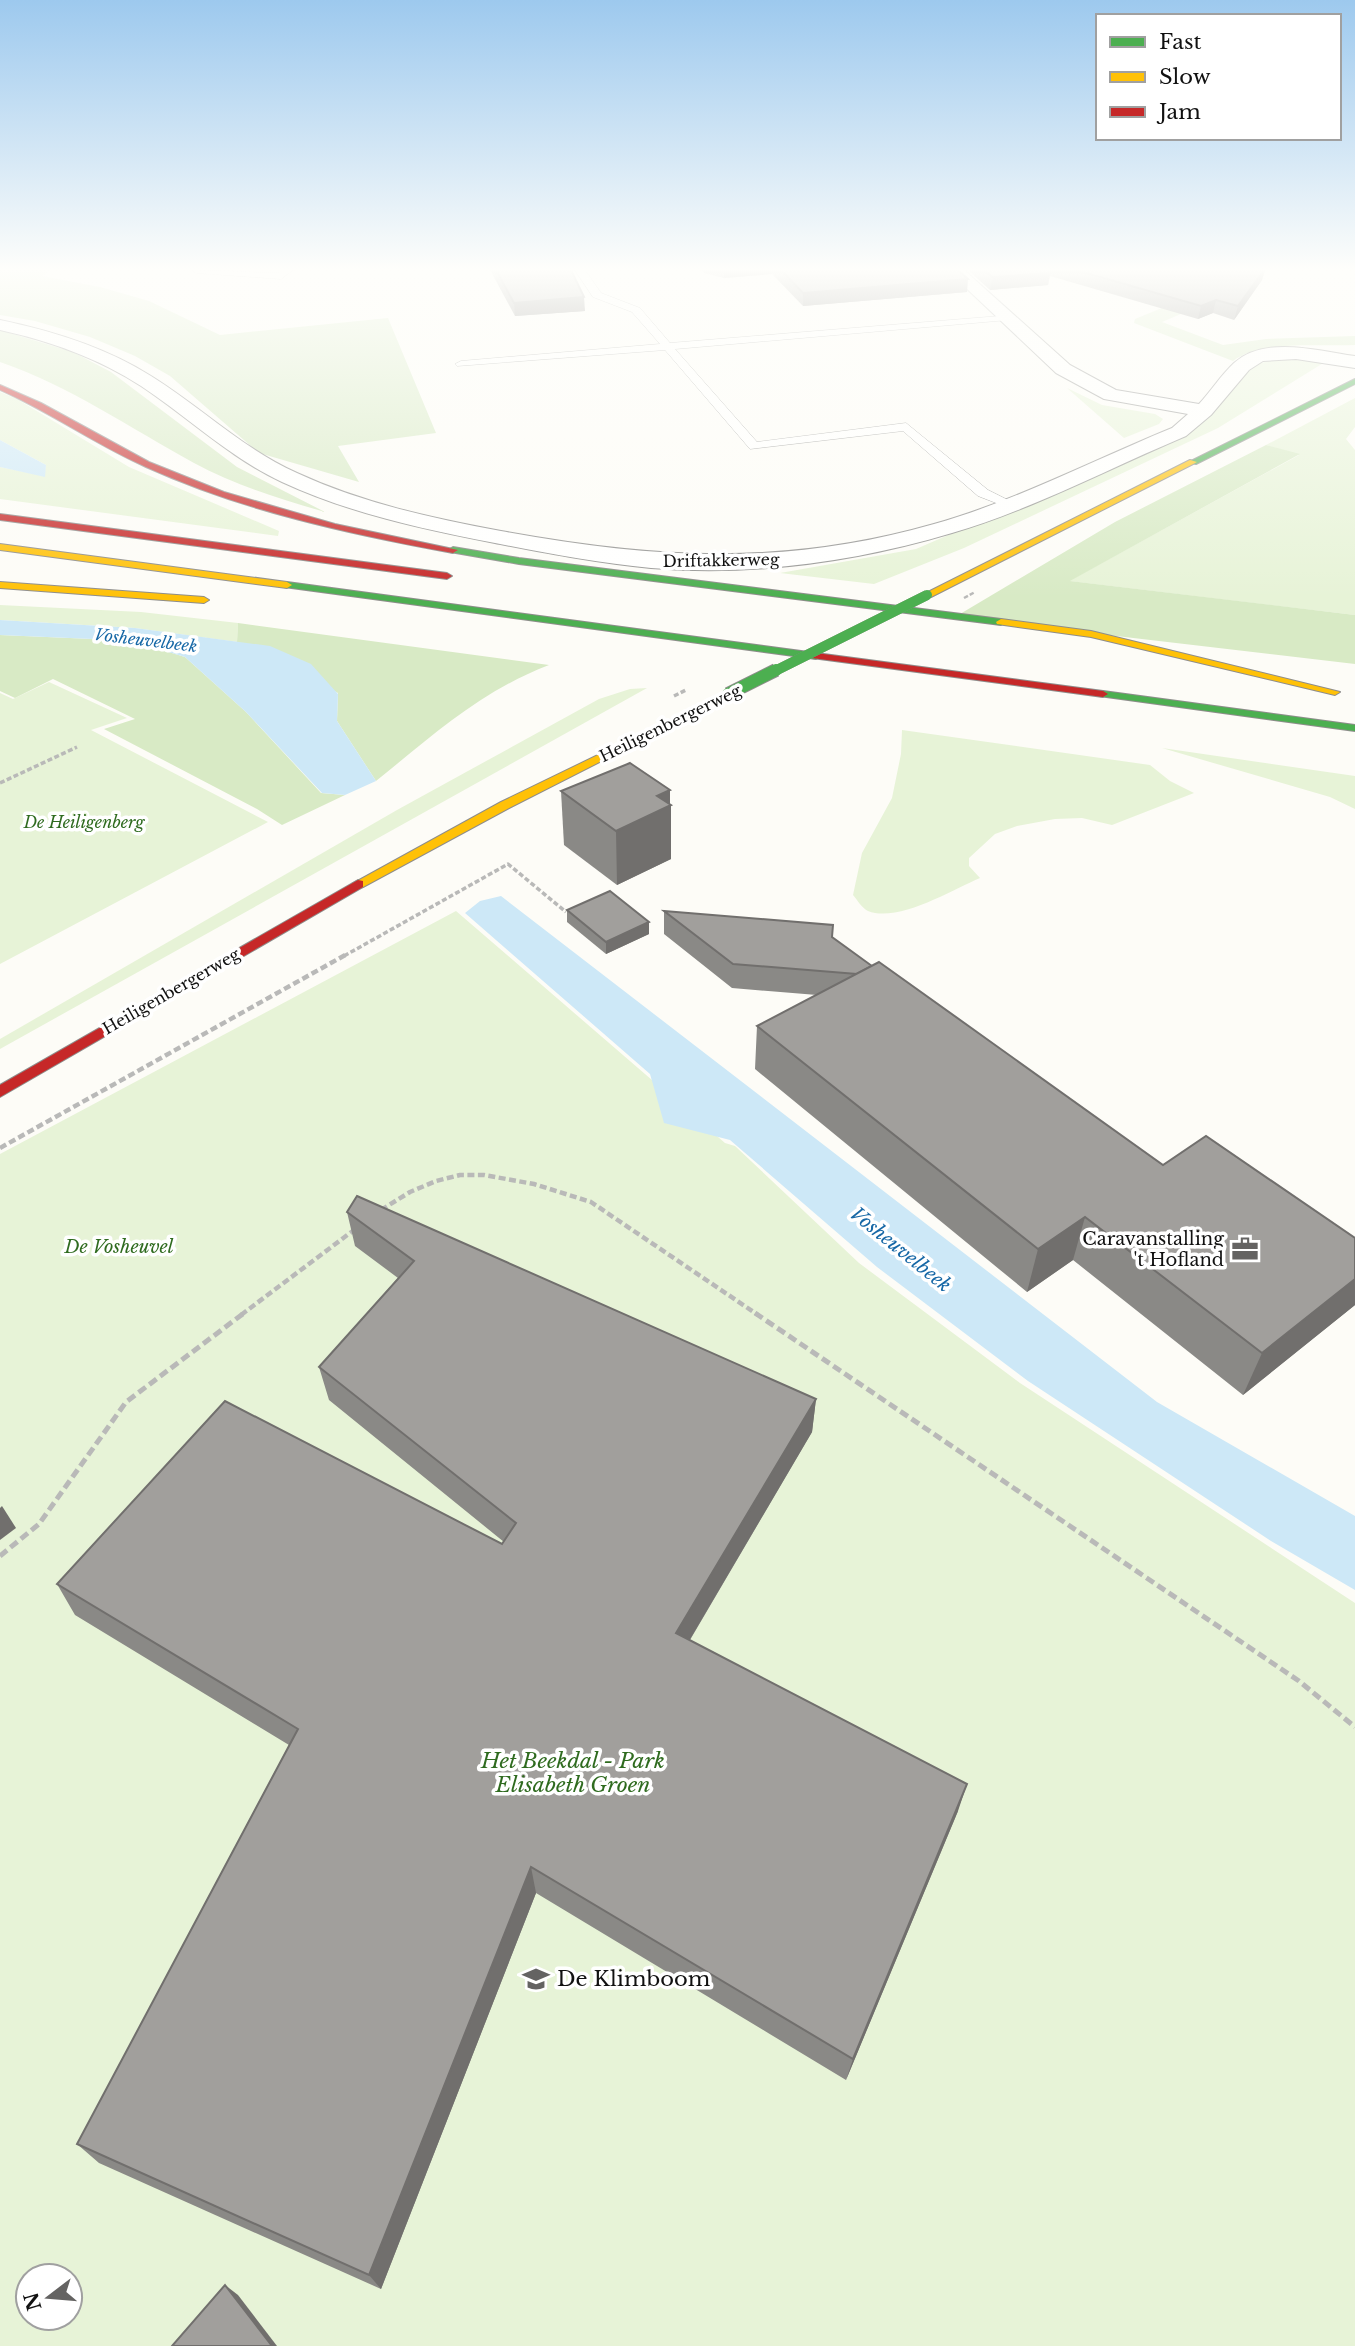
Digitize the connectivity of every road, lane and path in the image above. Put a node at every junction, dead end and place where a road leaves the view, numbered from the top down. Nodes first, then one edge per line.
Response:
1 (142, 379) edge
2 (696, 379) edge
3 (1082, 379) edge
4 (1231, 379) edge
5 (1355, 381) edge
6 (0, 387) edge
7 (1204, 411) junction
8 (1009, 504) junction
9 (0, 517) edge
10 (0, 547) edge
11 (468, 578) dead end
12 (0, 585) edge
13 (227, 603) dead end
14 (825, 625) dead end
15 (880, 632) dead end
16 (1169, 670) dead end
17 (735, 672) dead end
18 (790, 679) dead end
19 (1335, 692) junction
20 (1355, 694) edge
21 (1355, 729) edge
22 (77, 747) dead end
23 (0, 783) edge
24 (566, 912) edge
25 (0, 1092) edge
26 (0, 1148) edge
27 (374, 1216) edge
28 (363, 1224) edge
29 (0, 1556) edge
30 (1355, 1727) edge

1 - 8 street, Driftakkerweg
2 - 8 lane
3 - 7 street
4 - 7 street, Driftakkerweg
5 - 25 main road, Heiligenbergerweg, bridge
6 - 19 main road
7 - 8 street, Driftakkerweg
9 - 11 main road
10 - 21 main road
12 - 13 main road
14 - 15 main road
16 - 19 main road
17 - 18 main road
19 - 20 main road
22 - 23 path
24 - 26 path
27 - 30 path
28 - 29 path

